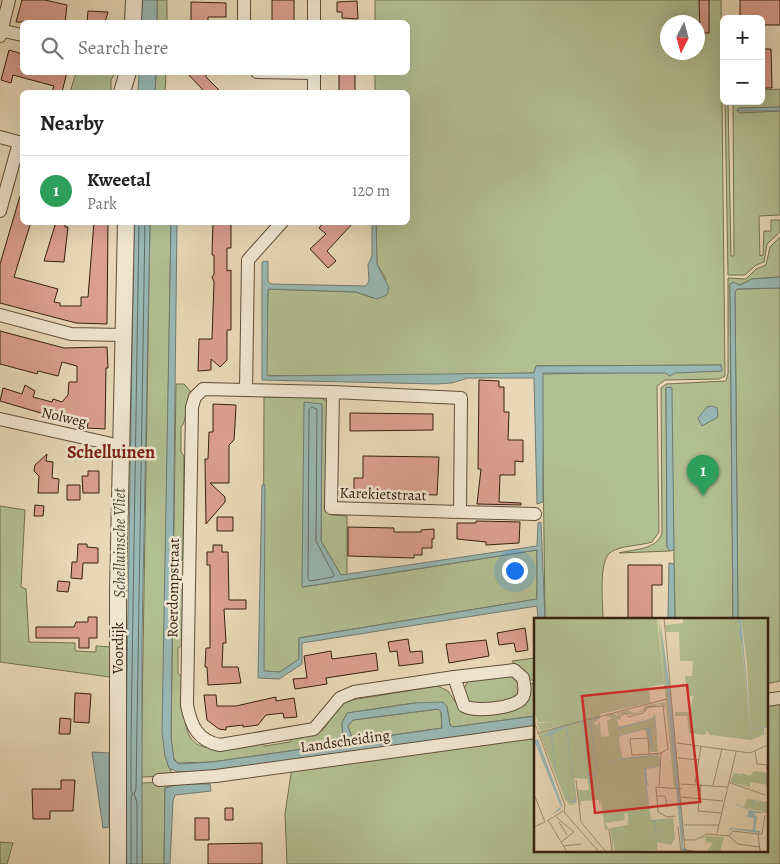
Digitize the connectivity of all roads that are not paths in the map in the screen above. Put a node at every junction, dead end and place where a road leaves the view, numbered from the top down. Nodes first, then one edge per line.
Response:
1 (9, 0) edge
2 (134, 0) edge
3 (244, 0) edge
4 (314, 0) edge
5 (133, 20) edge
6 (244, 20) edge
7 (314, 20) edge
8 (0, 32) edge
9 (20, 35) edge
10 (127, 75) edge
11 (314, 75) edge
12 (123, 90) edge
13 (314, 90) edge
14 (0, 137) edge
15 (20, 143) edge
16 (20, 146) edge
17 (0, 211) edge
18 (126, 225) edge
19 (279, 225) edge
20 (0, 315) edge
21 (122, 335) junction
22 (246, 390) junction
23 (333, 392) junction
24 (0, 419) edge
25 (121, 446) junction
26 (460, 512) junction
27 (535, 514) dead end
28 (454, 678) junction
29 (534, 732) edge
30 (159, 780) dead end
31 (118, 864) edge

1 - 8 street
2 - 5 street
3 - 6 street
4 - 7 street
8 - 9 street
10 - 12 street
11 - 13 street
14 - 15 street
16 - 17 street
18 - 21 street, Voordijk
19 - 22 street
20 - 21 street
21 - 25 street, Voordijk
22 - 23 street
22 - 28 street, Roerdompstraat
23 - 26 street
23 - 26 street, Karekietstraat
24 - 25 street, Nolweg
25 - 31 street, Voordijk
26 - 27 street, Karekietstraat
28 - 28 street, Roerdompstraat
29 - 30 street, Landscheiding

